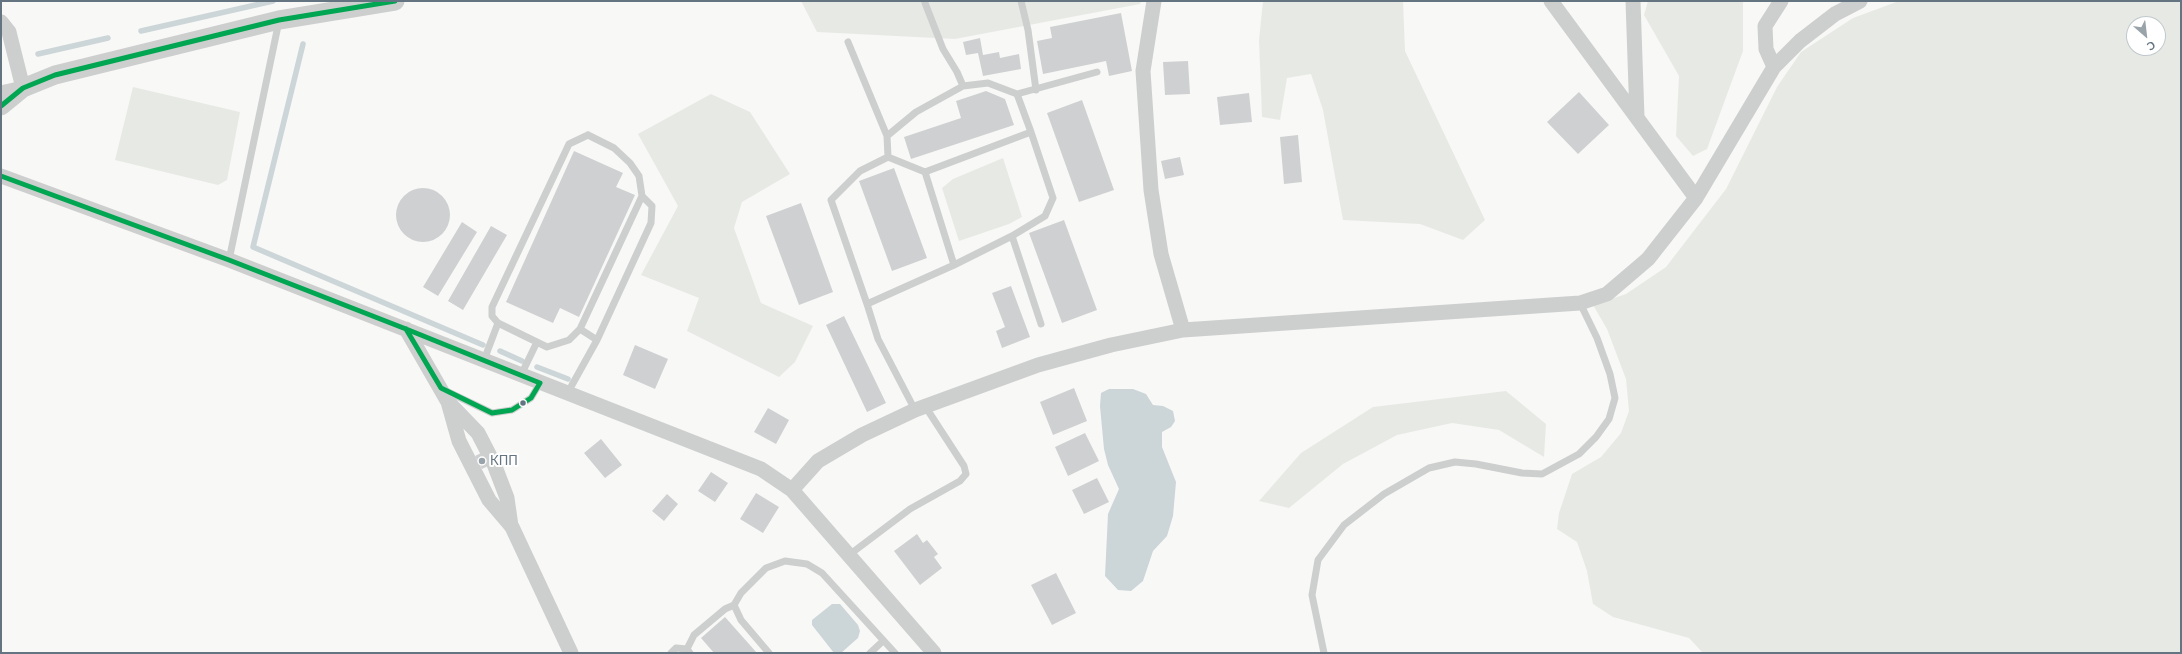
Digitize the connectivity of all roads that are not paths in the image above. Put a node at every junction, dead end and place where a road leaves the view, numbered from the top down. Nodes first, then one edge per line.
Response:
1 (395, 1) edge
2 (1021, 1) edge
3 (1154, 1) edge
4 (1551, 1) edge
5 (1633, 1) edge
6 (1781, 1) edge
7 (1860, 1) edge
8 (925, 3) dead end
9 (279, 20) junction
10 (1, 22) edge
11 (848, 42) dead end
12 (1774, 67) junction
13 (1097, 72) dead end
14 (963, 86) junction
15 (23, 88) junction
16 (1036, 90) junction
17 (1, 93) edge
18 (1017, 94) junction
19 (1, 106) edge
20 (1637, 117) junction
21 (1031, 132) junction
22 (887, 136) junction
23 (888, 157) junction
24 (925, 172) junction
25 (1, 176) edge
26 (642, 196) junction
27 (1696, 198) junction
28 (1012, 236) junction
29 (230, 260) junction
30 (954, 265) junction
31 (1580, 303) junction
32 (867, 304) junction
33 (498, 323) junction
34 (1040, 324) dead end
35 (406, 329) junction
36 (580, 329) junction
37 (1183, 330) junction
38 (597, 340) junction
39 (537, 342) junction
40 (484, 360) junction
41 (521, 375) junction
42 (540, 383) junction
43 (441, 388) junction
44 (567, 394) junction
45 (448, 402) junction
46 (920, 408) junction
47 (792, 490) junction
48 (512, 527) junction
49 (849, 555) junction
50 (734, 605) junction
51 (883, 641) junction
52 (689, 651) edge
53 (572, 652) edge
54 (671, 653) edge
55 (769, 653) edge
56 (870, 653) edge
57 (895, 653) edge
58 (934, 653) edge
59 (1324, 653) edge

1 - 9 street
2 - 16 lane
3 - 37 street
4 - 20 street
5 - 20 street
6 - 12 street
7 - 12 street
8 - 14 lane
9 - 15 street
9 - 29 lane
10 - 15 street
11 - 22 lane
12 - 27 street
13 - 16 lane
14 - 18 lane
14 - 22 lane
15 - 17 street
15 - 19 street
16 - 18 lane
18 - 21 lane
20 - 27 street
21 - 24 lane
21 - 28 lane
22 - 23 lane
23 - 24 lane
23 - 32 lane
24 - 30 lane
25 - 29 street
26 - 33 lane
26 - 36 lane
26 - 38 lane
27 - 31 street
28 - 30 lane
28 - 34 lane
29 - 35 street
30 - 32 lane
31 - 37 street
31 - 59 lane
32 - 46 lane
33 - 39 lane
33 - 40 lane
35 - 40 street
35 - 43 street
36 - 38 lane
36 - 39 lane
37 - 46 street
38 - 44 lane
39 - 41 lane
40 - 41 street
41 - 42 street
42 - 43 lane
42 - 44 street
43 - 45 street
44 - 47 street
45 - 48 street
45 - 48 street
46 - 47 street
46 - 49 lane
47 - 49 street
48 - 53 street
49 - 58 street
50 - 51 lane
50 - 52 lane
50 - 55 lane
51 - 56 lane
51 - 57 lane
52 - 54 lane

